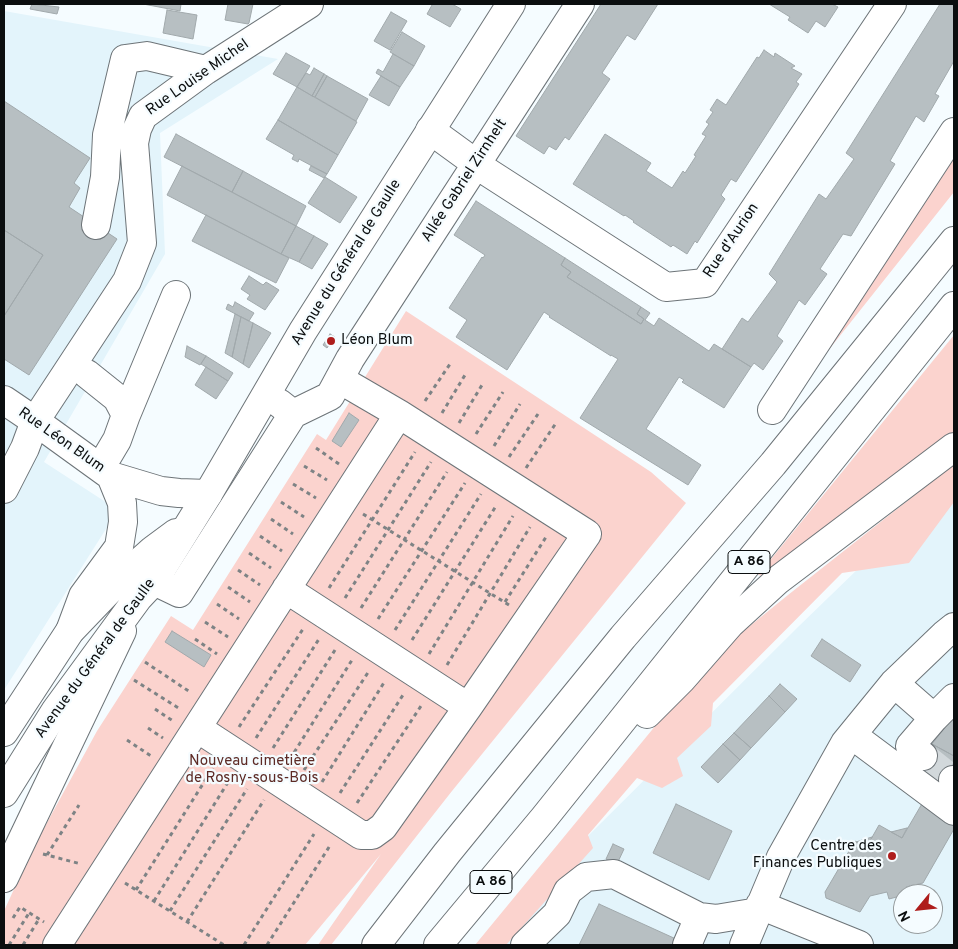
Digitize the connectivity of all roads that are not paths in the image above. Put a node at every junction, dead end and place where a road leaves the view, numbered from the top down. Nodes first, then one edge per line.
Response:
1 (309, 4) edge
2 (511, 4) edge
3 (580, 4) edge
4 (891, 6) edge
5 (125, 59) junction
6 (206, 70) junction
7 (176, 91) junction
8 (430, 130) junction
9 (954, 132) edge
10 (476, 164) junction
11 (96, 225) dead end
12 (954, 240) edge
13 (176, 295) dead end
14 (954, 306) edge
15 (344, 369) junction
16 (87, 374) dead end
17 (267, 393) junction
18 (6, 406) edge
19 (772, 410) dead end
20 (293, 414) junction
21 (126, 415) junction
22 (35, 421) junction
23 (954, 447) edge
24 (455, 450) junction
25 (106, 472) junction
26 (4, 489) edge
27 (208, 494) junction
28 (187, 525) junction
29 (146, 589) junction
30 (286, 589) junction
31 (954, 627) edge
32 (70, 631) junction
33 (894, 683) junction
34 (954, 698) edge
35 (468, 707) junction
36 (203, 718) junction
37 (934, 718) junction
38 (4, 732) edge
39 (852, 735) junction
40 (923, 756) tunnel mouth
41 (4, 793) edge
42 (954, 811) edge
43 (544, 818) junction
44 (4, 878) edge
45 (759, 908) junction
46 (699, 917) junction
47 (57, 945) edge
48 (376, 945) edge
49 (438, 945) edge
50 (525, 945) edge
51 (687, 945) edge
52 (744, 945) edge
53 (859, 945) edge

1 - 6 main road, Rue Louise Michel
2 - 8 main road, Avenue du Général de Gaulle
3 - 10 main road, Allée Gabriel Zirnhelt
4 - 10 main road, Rue d'Aurion
5 - 6 main road
5 - 7 main road
5 - 11 main road
6 - 7 main road, Rue Louise Michel
7 - 22 main road, Rue Louise Michel
8 - 10 main road, Rue d'Aurion
8 - 17 main road, Avenue du Général de Gaulle
9 - 19 main road
10 - 15 main road, Allée Gabriel Zirnhelt
12 - 48 main road, A 86
13 - 21 main road
14 - 43 main road, A 86
15 - 20 main road, Allée Gabriel Zirnhelt
15 - 24 main road
16 - 21 main road
17 - 20 main road
17 - 27 main road, Avenue du Général de Gaulle
18 - 22 main road, Rue Léon Blum
20 - 29 main road
21 - 25 main road
22 - 25 main road, Rue Léon Blum
22 - 26 main road, Rue Louise Michel
23 - 43 main road
24 - 30 main road
24 - 35 main road
25 - 27 main road, Rue Léon Blum
25 - 32 main road
27 - 28 main road, Avenue du Général de Gaulle
28 - 29 main road, Avenue du Général de Gaulle
28 - 32 main road, Avenue du Général de Gaulle
29 - 41 main road, Avenue du Général de Gaulle
29 - 44 main road
30 - 35 main road
30 - 36 main road
31 - 33 main road
32 - 38 main road, Avenue du Général de Gaulle
33 - 37 main road
33 - 39 main road
34 - 37 main road
35 - 36 main road
36 - 47 main road
37 - 40 main road
39 - 42 main road
39 - 45 main road
43 - 49 main road, A 86
45 - 46 main road
45 - 52 main road
45 - 53 main road
46 - 50 main road
46 - 51 main road

